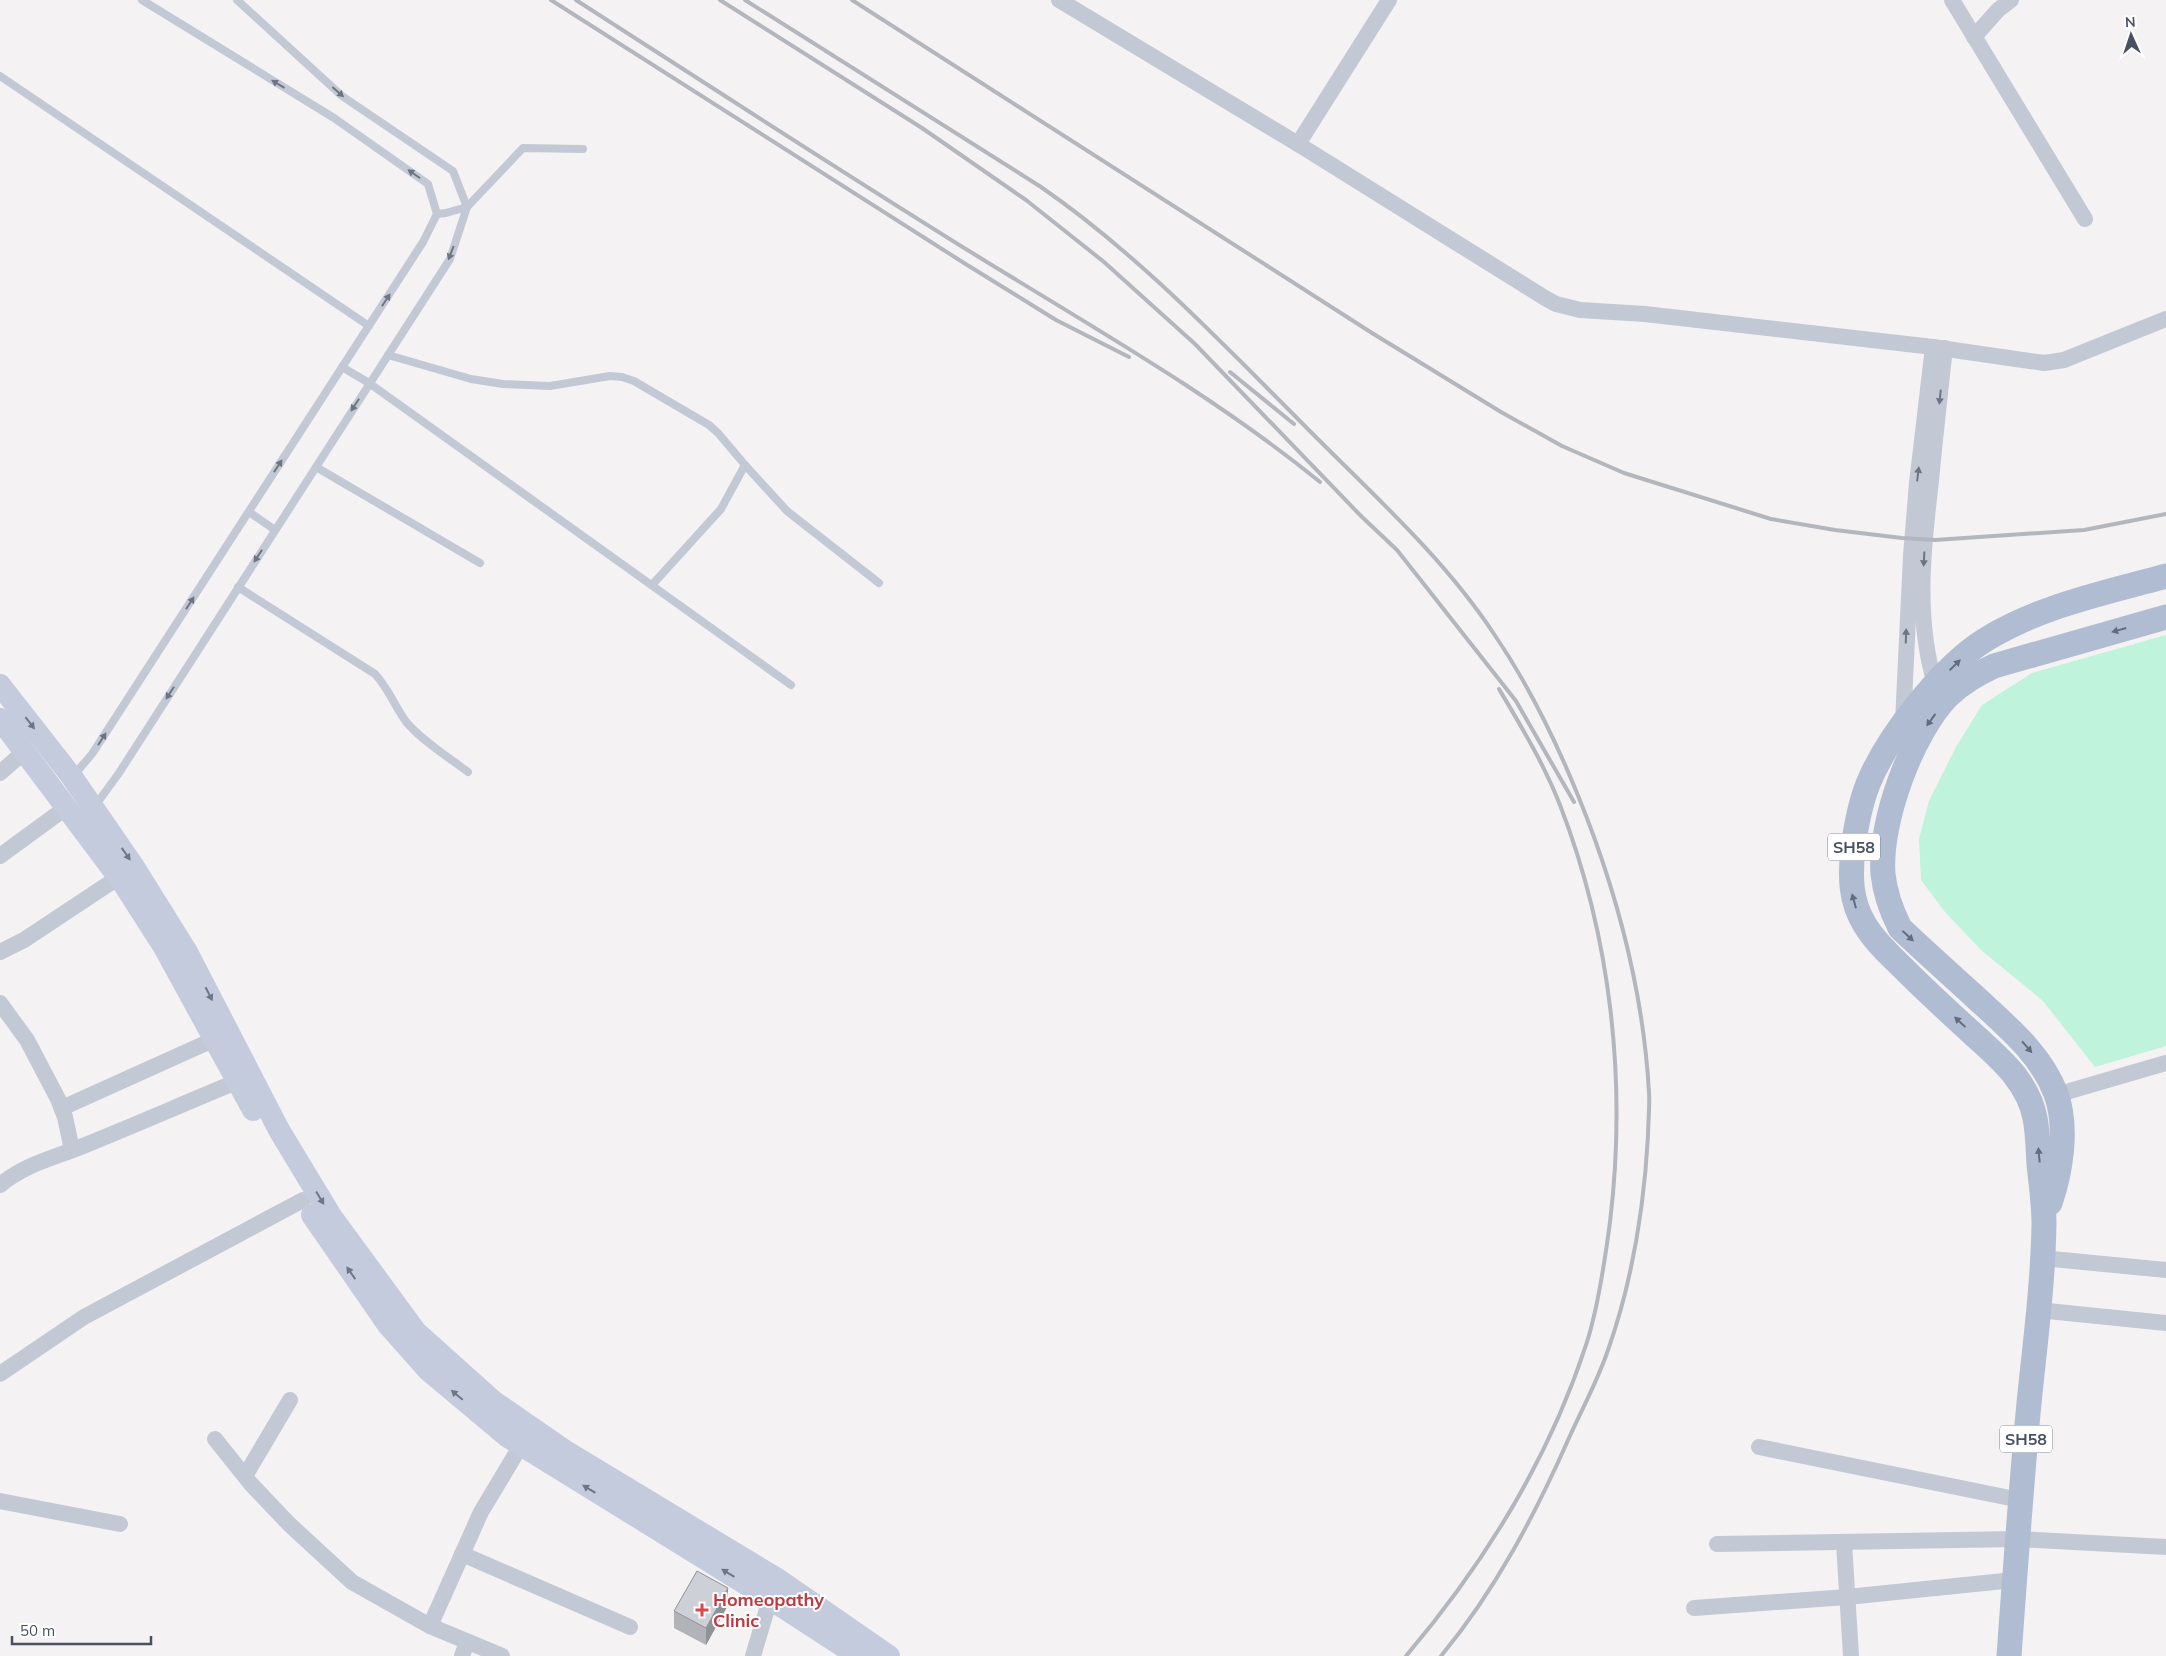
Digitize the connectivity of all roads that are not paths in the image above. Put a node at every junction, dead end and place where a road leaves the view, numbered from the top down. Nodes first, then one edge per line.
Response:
1 (142, 0) edge
2 (237, 0) edge
3 (1059, 0) edge
4 (1388, 0) edge
5 (1952, 0) edge
6 (2011, 0) edge
7 (1974, 36) junction
8 (0, 76) edge
9 (1298, 144) junction
10 (583, 149) dead end
11 (467, 207) junction
12 (437, 214) junction
13 (2085, 219) dead end
14 (2166, 319) edge
15 (369, 326) junction
16 (1939, 348) junction
17 (388, 356) junction
18 (342, 367) junction
19 (369, 383) junction
20 (745, 465) junction
21 (316, 466) junction
22 (249, 512) junction
23 (275, 530) junction
24 (480, 563) dead end
25 (2166, 576) edge
26 (879, 583) dead end
27 (652, 585) junction
28 (238, 587) junction
29 (2166, 616) edge
30 (0, 684) edge
31 (1935, 684) junction
32 (791, 685) dead end
33 (0, 719) edge
34 (1903, 725) junction
35 (25, 751) junction
36 (1912, 753) junction
37 (0, 772) edge
38 (468, 772) dead end
39 (74, 801) junction
40 (0, 856) edge
41 (119, 877) junction
42 (0, 952) edge
43 (0, 1003) edge
44 (215, 1039) junction
45 (2166, 1063) edge
46 (236, 1082) junction
47 (2056, 1095) junction
48 (62, 1108) junction
49 (72, 1150) junction
50 (0, 1185) edge
51 (303, 1200) junction
52 (2044, 1222) junction
53 (2042, 1258) junction
54 (2166, 1270) edge
55 (2038, 1310) junction
56 (2166, 1323) edge
57 (0, 1374) edge
58 (290, 1400) dead end
59 (215, 1439) dead end
60 (520, 1446) junction
61 (1759, 1447) dead end
62 (245, 1476) junction
63 (0, 1500) edge
64 (2020, 1500) junction
65 (120, 1524) dead end
66 (2018, 1538) junction
67 (1844, 1543) junction
68 (1717, 1544) dead end
69 (2166, 1547) edge
70 (462, 1554) junction
71 (2014, 1580) junction
72 (1847, 1597) junction
73 (770, 1599) junction
74 (1694, 1608) dead end
75 (430, 1626) junction
76 (630, 1627) dead end
77 (464, 1649) edge
78 (502, 1656) edge
79 (752, 1656) edge
80 (858, 1656) edge
81 (889, 1656) edge
82 (1852, 1656) edge
83 (2009, 1656) edge

12 -> 1 lane
2 -> 11 lane
3 - 9 street
4 - 9 street
5 - 7 street
6 - 7 street
7 - 13 street
8 - 15 lane
9 - 16 street
10 - 11 lane
11 - 12 lane
11 -> 17 lane
15 -> 12 lane
14 - 16 street
15 - 18 lane
16 -> 31 street
34 -> 16 street
17 - 19 lane
17 - 20 lane
18 - 19 lane
22 -> 18 lane
19 -> 21 lane
19 - 27 lane
20 - 26 lane
20 - 27 lane
21 - 23 lane
21 - 24 lane
22 - 23 lane
39 -> 22 lane
23 -> 28 lane
31 -> 25 main road, SH58
27 - 32 lane
28 - 38 lane
28 -> 39 lane
29 -> 36 main road, SH58
30 -> 39 main road
31 - 34 main road, SH58
33 - 35 main road
34 - 36 street
52 -> 34 main road, SH58
35 - 37 street
35 - 39 main road
36 -> 47 main road, SH58
39 - 40 street
39 - 41 main road
39 -> 81 main road
41 - 42 street
41 - 44 main road
43 - 48 street
44 - 46 main road
44 - 48 street
45 - 47 street
46 - 49 street
46 - 51 main road
47 - 52 main road, SH58
48 - 49 street
49 - 50 street
51 - 57 street
60 -> 51 main road
52 - 53 main road, SH58
53 - 54 street
53 - 55 main road, SH58
55 - 56 street
55 - 64 main road, SH58
58 - 62 street
59 - 62 street
60 - 70 street
73 -> 60 main road
61 - 64 street
62 - 75 street
63 - 65 street
64 - 66 main road, SH58
66 - 67 street
66 - 69 street
66 - 71 main road, SH58
67 - 68 street
67 - 72 street
70 - 75 street
70 - 76 street
71 - 72 street
71 - 83 main road, SH58
72 - 74 street
72 - 82 street
73 - 79 street
73 - 80 main road
75 - 77 street
77 - 78 street

